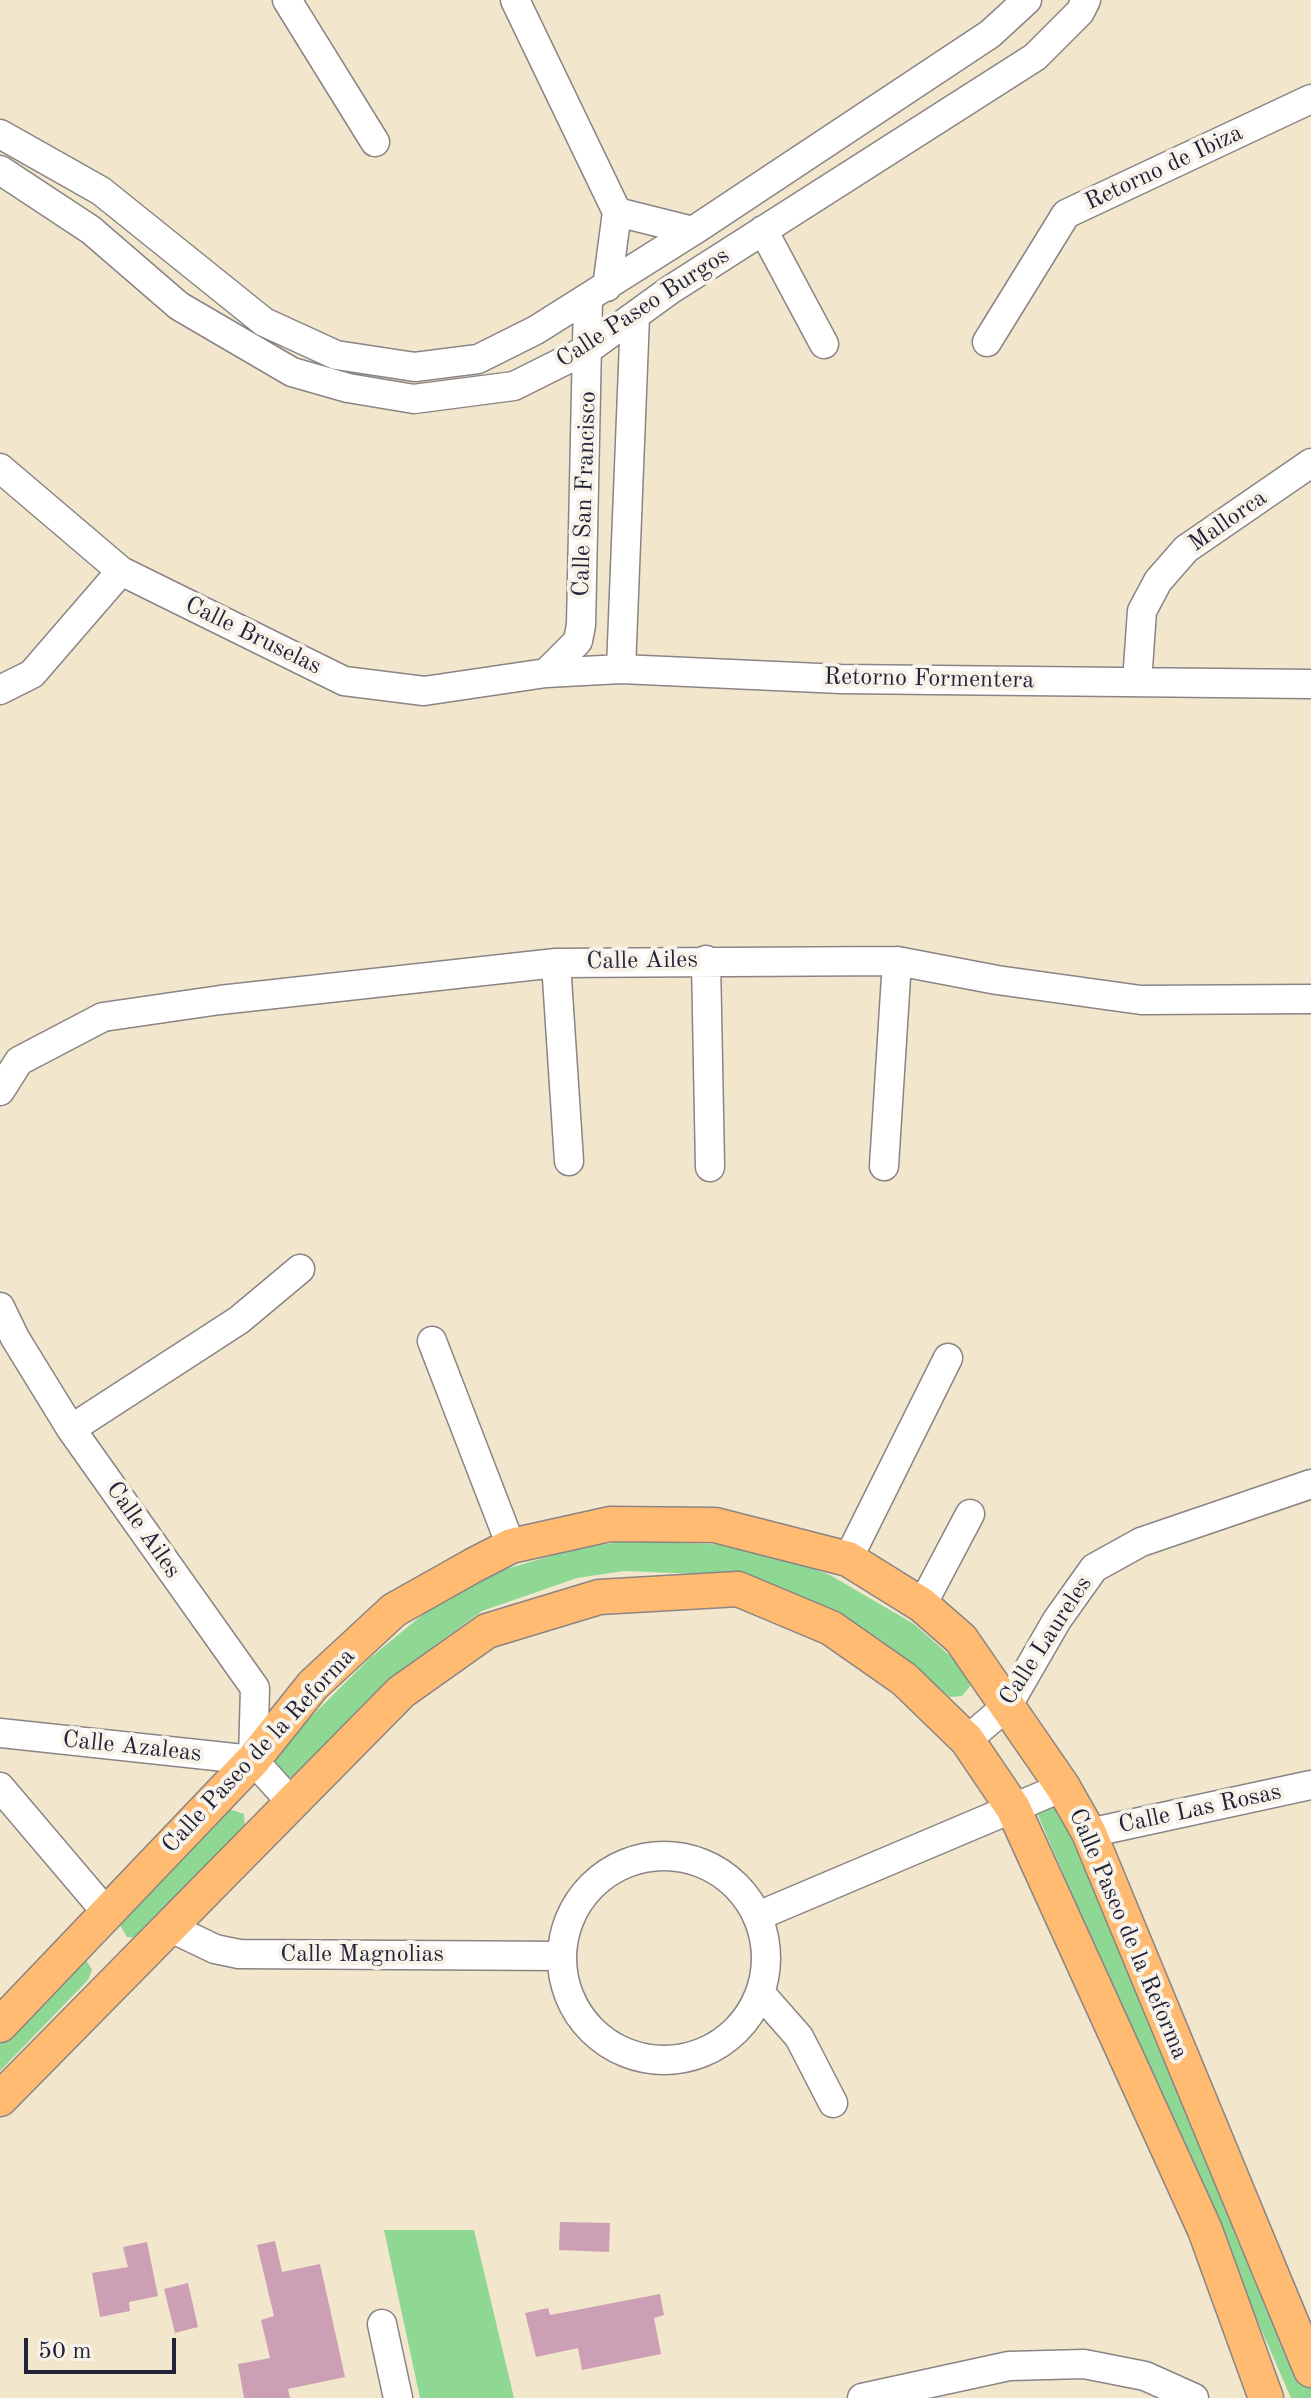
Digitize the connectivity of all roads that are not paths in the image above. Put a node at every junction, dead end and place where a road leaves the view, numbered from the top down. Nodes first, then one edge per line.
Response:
1 (287, 0) edge
2 (515, 0) edge
3 (1027, 0) edge
4 (1086, 0) edge
5 (1311, 99) edge
6 (0, 134) edge
7 (375, 142) dead end
8 (0, 170) edge
9 (617, 212) junction
10 (763, 230) junction
11 (693, 231) junction
12 (648, 260) junction
13 (670, 290) junction
14 (597, 292) junction
15 (635, 316) junction
16 (987, 342) dead end
17 (824, 344) dead end
18 (590, 348) junction
19 (1311, 463) edge
20 (0, 468) edge
21 (121, 571) junction
22 (578, 641) junction
23 (622, 655) junction
24 (546, 673) junction
25 (1137, 682) junction
26 (1311, 684) edge
27 (0, 690) edge
28 (706, 960) junction
29 (897, 961) junction
30 (556, 963) junction
31 (1311, 999) edge
32 (0, 1091) edge
33 (569, 1161) dead end
34 (884, 1166) dead end
35 (710, 1167) dead end
36 (300, 1269) dead end
37 (0, 1307) edge
38 (432, 1341) dead end
39 (948, 1358) dead end
40 (71, 1429) junction
41 (1311, 1484) edge
42 (970, 1514) dead end
43 (511, 1546) junction
44 (848, 1559) junction
45 (922, 1605) junction
46 (1008, 1705) junction
47 (0, 1733) edge
48 (967, 1740) junction
49 (253, 1760) junction
50 (1311, 1785) edge
51 (0, 1787) edge
52 (1063, 1787) junction
53 (293, 1804) junction
54 (1013, 1808) junction
55 (1089, 1833) junction
56 (107, 1913) junction
57 (758, 1916) junction
58 (169, 1927) junction
59 (82, 1940) junction
60 (562, 1956) junction
61 (120, 1976) junction
62 (762, 1995) junction
63 (0, 2025) edge
64 (0, 2099) edge
65 (833, 2103) dead end
66 (382, 2324) dead end
67 (1311, 2370) edge
68 (398, 2398) edge
69 (862, 2398) edge
70 (1194, 2398) edge
71 (1266, 2398) edge

1 - 7 street
2 - 9 street
3 - 11 street, Calle Paseo Burgos
4 - 10 street, Calle Paseo Burgos
5 - 16 street, Retorno de Ibiza
6 - 14 street, Calle Paseo Burgos
8 - 18 street, Calle Paseo Burgos
9 - 11 street
9 - 14 street, Calle San Francisco
10 - 13 street, Calle Paseo Burgos
10 - 17 street
11 - 12 street, Calle Paseo Burgos
12 - 13 street
12 - 14 street, Calle Paseo Burgos
13 - 15 street, Calle Paseo Burgos
14 - 18 street, Calle San Francisco
15 - 18 street, Calle Paseo Burgos
15 - 23 street, Calle San Francisco
18 - 22 street, Calle San Francisco
19 - 25 street, Mallorca
20 - 21 street, Calle Bruselas
21 - 24 street, Calle Bruselas
21 - 27 street
22 - 23 street
22 - 24 street
23 - 24 street, Retorno Formentera
23 - 25 street, Retorno Formentera
25 - 26 street, Retorno Formentera
28 - 29 street, Calle Ailes
28 - 30 street, Calle Ailes
28 - 35 street
29 - 31 street, Calle Ailes
29 - 34 street
30 - 32 street, Calle Ailes
30 - 33 street
36 - 40 street
37 - 40 street, Calle Ailes
38 - 43 street
39 - 44 street
40 - 49 street, Calle Ailes
41 - 46 street, Calle Laureles
42 - 45 street
43 - 44 main road, Calle Paseo de la Reforma
43 - 49 main road, Calle Paseo de la Reforma
44 - 45 main road, Calle Paseo de la Reforma
45 - 46 main road, Calle Paseo de la Reforma
46 - 48 street, Calle Laureles
46 - 52 main road, Calle Paseo de la Reforma
47 - 49 street, Calle Azaleas
48 - 53 main road, Calle Paseo de la Reforma
48 - 54 main road, Calle Paseo de la Reforma
49 - 53 street
49 - 56 main road, Calle Paseo de la Reforma
50 - 55 street, Calle Las Rosas
51 - 56 street
52 - 54 street
52 - 55 main road, Calle Paseo de la Reforma
53 - 58 main road, Calle Paseo de la Reforma
54 - 57 street
54 - 71 main road, Calle Paseo de la Reforma
55 - 67 main road, Calle Paseo de la Reforma
56 - 59 main road, Calle Paseo de la Reforma
57 - 60 street
57 - 62 street
58 - 60 street, Calle Magnolias
58 - 61 main road, Calle Paseo de la Reforma
59 - 61 main road
59 - 63 main road, Calle Paseo de la Reforma
60 - 62 street
61 - 64 main road, Calle Paseo de la Reforma
62 - 65 street
66 - 68 street
69 - 70 street

